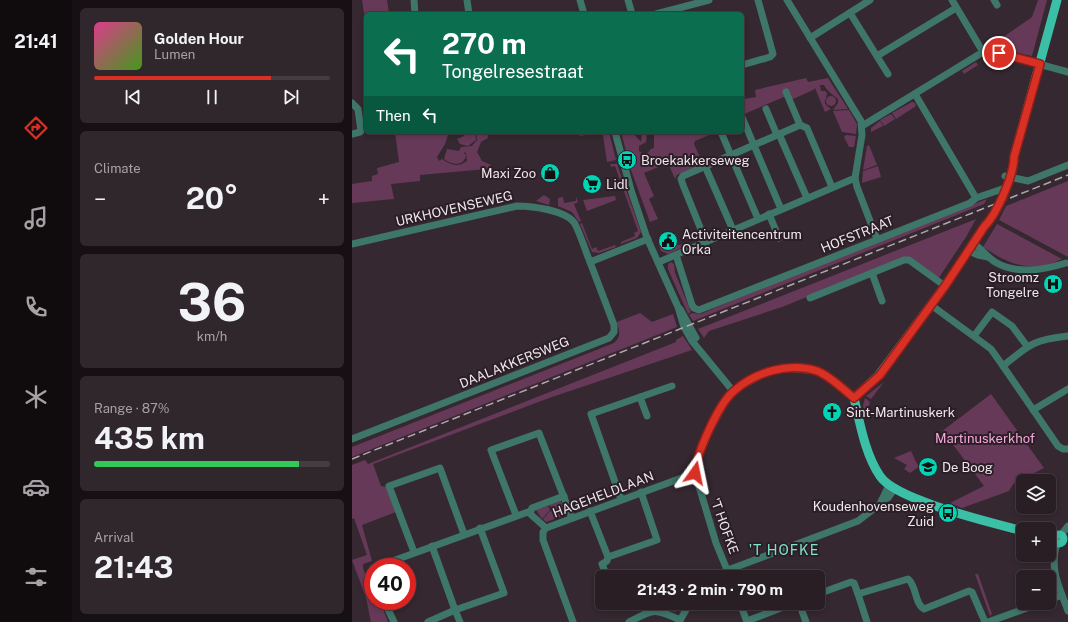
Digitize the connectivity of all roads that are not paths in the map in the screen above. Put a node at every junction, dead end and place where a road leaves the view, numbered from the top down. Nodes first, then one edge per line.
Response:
1 (414, 0) edge
2 (467, 0) edge
3 (580, 0) edge
4 (628, 0) edge
5 (709, 0) edge
6 (758, 0) edge
7 (787, 0) edge
8 (870, 0) edge
9 (952, 0) edge
10 (1057, 0) edge
11 (681, 4) edge
12 (956, 8) junction
13 (415, 12) edge
14 (469, 12) edge
15 (583, 12) edge
16 (631, 12) edge
17 (661, 12) edge
18 (850, 13) junction
19 (810, 38) junction
20 (983, 52) junction
21 (877, 56) junction
22 (744, 64) edge
23 (1040, 64) junction
24 (1068, 72) edge
25 (888, 74) dead end
26 (786, 92) dead end
27 (915, 94) junction
28 (352, 103) edge
29 (766, 109) dead end
30 (744, 122) edge
31 (800, 125) junction
32 (862, 126) junction
33 (352, 134) edge
34 (617, 134) edge
35 (722, 134) edge
36 (778, 135) junction
37 (754, 145) junction
38 (731, 155) junction
39 (1068, 165) edge
40 (705, 166) junction
41 (1007, 176) junction
42 (855, 178) junction
43 (832, 187) junction
44 (1003, 189) junction
45 (807, 198) junction
46 (976, 198) junction
47 (781, 209) junction
48 (769, 214) junction
49 (758, 219) junction
50 (733, 230) junction
51 (779, 238) dead end
52 (648, 239) junction
53 (877, 239) junction
54 (706, 242) junction
55 (352, 244) edge
56 (971, 247) junction
57 (676, 255) junction
58 (590, 262) junction
59 (658, 262) junction
60 (1066, 263) dead end
61 (872, 273) junction
62 (945, 286) junction
63 (810, 298) dead end
64 (882, 301) dead end
65 (931, 305) junction
66 (974, 336) junction
67 (1068, 336) edge
68 (1027, 346) junction
69 (1003, 366) junction
70 (672, 386) dead end
71 (1068, 389) edge
72 (733, 391) junction
73 (640, 397) junction
74 (854, 398) junction
75 (1033, 410) junction
76 (647, 416) dead end
77 (352, 440) edge
78 (1068, 449) edge
79 (695, 473) junction
80 (892, 487) junction
81 (640, 492) junction
82 (564, 496) junction
83 (622, 499) junction
84 (590, 511) junction
85 (530, 512) junction
86 (516, 516) junction
87 (572, 518) junction
88 (1068, 526) edge
89 (480, 528) junction
90 (546, 528) junction
91 (1016, 528) edge
92 (464, 534) junction
93 (1059, 539) edge
94 (432, 546) junction
95 (414, 552) junction
96 (608, 557) junction
97 (399, 558) edge
98 (604, 570) edge
99 (728, 570) edge
100 (737, 570) edge
101 (825, 591) edge
102 (858, 594) junction
103 (1062, 595) junction
104 (1056, 597) edge
105 (388, 610) edge
106 (456, 610) junction
107 (686, 610) edge
108 (743, 610) edge
109 (777, 610) edge
110 (802, 610) edge
111 (1021, 610) edge
112 (1068, 611) edge
113 (679, 621) edge
114 (394, 622) edge
115 (428, 622) edge
116 (460, 622) edge
117 (573, 622) edge
118 (629, 622) edge
119 (747, 622) edge
120 (806, 622) edge
121 (868, 622) edge
122 (987, 622) edge

1 - 13 street
2 - 14 street
3 - 15 street
4 - 16 street
5 - 11 street
6 - 22 street
7 - 19 street
8 - 18 street
9 - 12 street
10 - 23 main road
11 - 17 street
12 - 20 street
12 - 21 street
18 - 19 street
18 - 21 street
19 - 32 street
20 - 23 street
20 - 27 street
21 - 25 street
23 - 24 street
23 - 41 main road
26 - 31 street
27 - 32 street
27 - 46 street
28 - 33 street
29 - 36 street
30 - 37 street
31 - 36 street
31 - 43 street
32 - 42 street
34 - 52 street
35 - 38 street
36 - 37 street
36 - 45 street
37 - 38 street
37 - 47 street
38 - 40 street
38 - 49 street
39 - 41 street
40 - 50 street
40 - 54 street
41 - 44 main road
42 - 43 street
42 - 53 street
43 - 45 street
44 - 46 street, HOFSTRAAT
44 - 56 main road
45 - 47 street
46 - 53 street, HOFSTRAAT
47 - 48 street
48 - 49 street
48 - 51 street
49 - 50 street
50 - 54 street
52 - 58 street
52 - 59 street
53 - 57 street, HOFSTRAAT
54 - 57 street
55 - 58 street, URKHOVENSEWEG
56 - 60 street
56 - 62 main road
57 - 59 street
58 - 77 street, DAALAKKERSWEG
59 - 72 street
61 - 62 street
61 - 63 street
61 - 64 street
62 - 65 main road
65 - 66 street
65 - 74 main road
66 - 68 street
66 - 69 street
67 - 68 street
68 - 69 street
69 - 75 street
70 - 73 street
71 - 75 street
72 - 74 street
72 - 79 street
73 - 76 street
73 - 83 street
74 - 80 main road
75 - 78 street
79 - 81 street, HAGEHELDLAAN
79 - 99 street, 'T HOFKE
80 - 91 main road
80 - 100 street, 'T HOFKE
81 - 83 street, HAGEHELDLAAN
81 - 96 street
82 - 85 street
82 - 86 street
82 - 87 street
83 - 84 street, HAGEHELDLAAN
84 - 87 street, HAGEHELDLAAN
84 - 96 street
85 - 86 street
85 - 90 street
86 - 89 street
87 - 90 street, HAGEHELDLAAN
88 - 93 street
89 - 92 street
89 - 106 street
90 - 117 street, HAGEHELDLAAN
92 - 94 street
92 - 95 street
93 - 103 street
94 - 95 street
94 - 106 street
95 - 97 street
96 - 98 street
101 - 102 street
102 - 121 street
102 - 122 street
103 - 104 street
103 - 112 street
105 - 114 street
106 - 115 street
106 - 116 street
107 - 113 street
108 - 119 street
109 - 119 street
110 - 120 street
111 - 122 street
113 - 118 street

